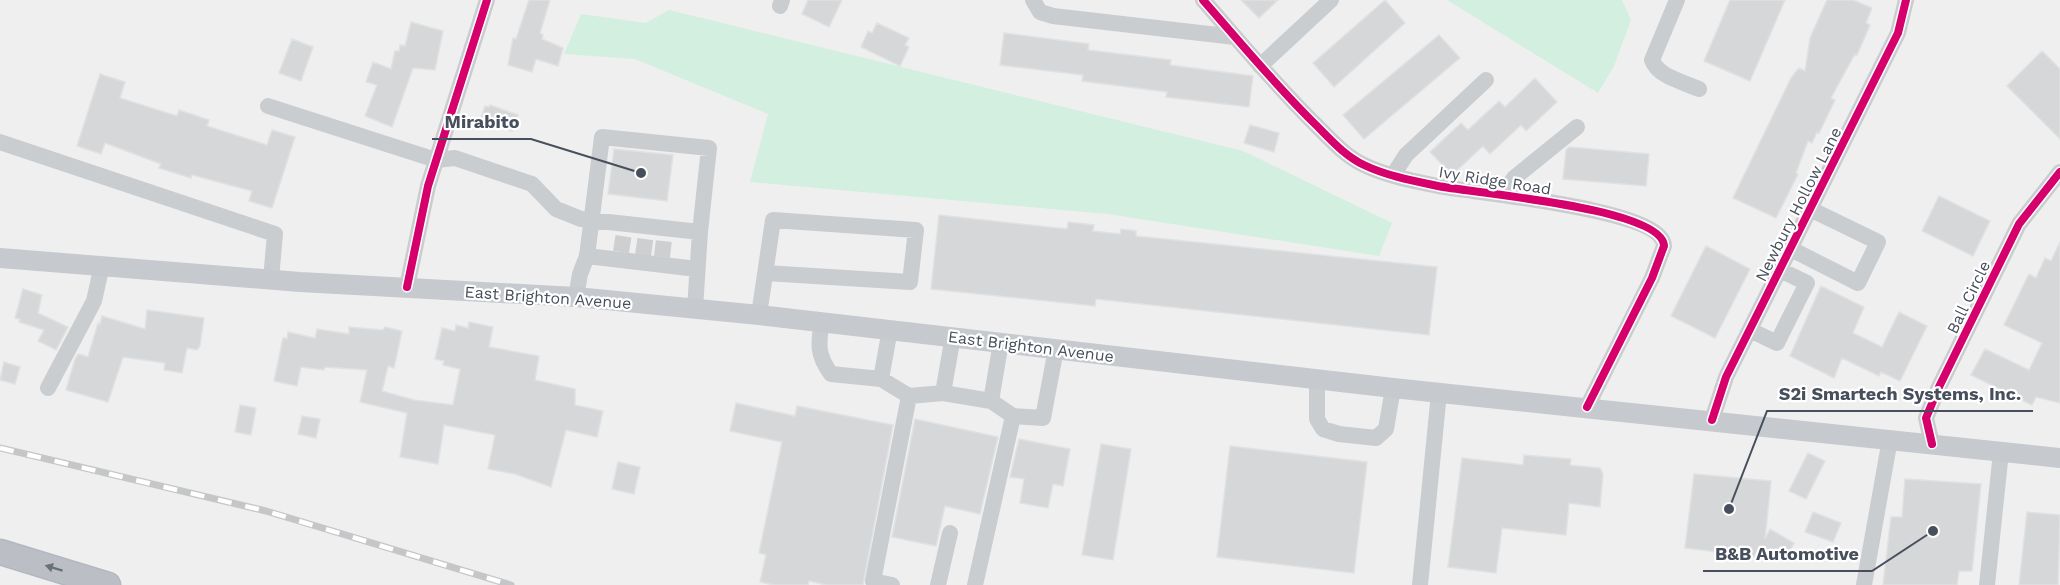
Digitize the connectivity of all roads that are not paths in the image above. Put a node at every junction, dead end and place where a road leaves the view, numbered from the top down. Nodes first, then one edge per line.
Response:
1 (487, 0) edge
2 (1034, 0) edge
3 (1203, 0) edge
4 (1331, 0) edge
5 (1677, 0) edge
6 (1906, 0) edge
7 (1235, 37) junction
8 (1260, 66) junction
9 (1486, 80) dead end
10 (1699, 89) dead end
11 (268, 106) dead end
12 (1577, 127) dead end
13 (0, 142) edge
14 (436, 160) junction
15 (2060, 172) edge
16 (1393, 175) junction
17 (1502, 195) junction
18 (1810, 209) junction
19 (591, 220) junction
20 (700, 232) junction
21 (1791, 249) junction
22 (587, 256) junction
23 (0, 258) edge
24 (102, 265) junction
25 (698, 269) junction
26 (1780, 270) junction
27 (766, 273) junction
28 (271, 279) junction
29 (407, 287) junction
30 (576, 297) junction
31 (695, 309) junction
32 (759, 315) junction
33 (822, 321) junction
34 (890, 329) junction
35 (1750, 330) junction
36 (953, 336) junction
37 (1001, 342) junction
38 (1056, 348) junction
39 (881, 379) junction
40 (1317, 379) junction
41 (48, 388) dead end
42 (1393, 388) junction
43 (943, 393) junction
44 (1439, 393) junction
45 (909, 396) junction
46 (991, 401) junction
47 (1587, 407) junction
48 (1013, 416) junction
49 (1712, 420) junction
50 (1890, 439) junction
51 (1932, 444) junction
52 (2001, 452) junction
53 (2060, 458) edge
54 (950, 533) dead end
55 (0, 552) edge
56 (108, 585) edge
57 (892, 585) edge
58 (938, 585) edge
59 (975, 585) edge
60 (1420, 585) edge
61 (1864, 585) edge
62 (1987, 585) edge

1 - 14 street
2 - 7 street
3 - 7 street, Ivy Ridge Road
4 - 8 street
5 - 10 street
6 - 18 street, Newbury Hollow Lane
7 - 8 street, Ivy Ridge Road
8 - 16 street, Ivy Ridge Road
9 - 16 street
11 - 14 street
12 - 17 street
13 - 28 street
14 - 19 street
14 - 29 street
15 - 51 street, Ball Circle
16 - 17 street, Ivy Ridge Road
17 - 47 street, Ivy Ridge Road
18 - 21 street, Newbury Hollow Lane
18 - 21 street
19 - 20 street
19 - 20 street
19 - 22 street
20 - 25 street
21 - 26 street, Newbury Hollow Lane
22 - 25 street
22 - 30 street
23 - 24 main road, East Brighton Avenue
24 - 28 main road, East Brighton Avenue
24 - 41 street
25 - 31 street
26 - 35 street, Newbury Hollow Lane
26 - 35 street
27 - 27 street
27 - 32 street
28 - 29 main road, East Brighton Avenue
29 - 30 main road, East Brighton Avenue
30 - 31 main road, East Brighton Avenue
31 - 32 main road, East Brighton Avenue
32 - 33 main road, East Brighton Avenue
33 - 34 main road, East Brighton Avenue
33 - 39 street
34 - 36 main road, East Brighton Avenue
34 - 39 street
35 - 49 street, Newbury Hollow Lane
36 - 37 main road, East Brighton Avenue
36 - 43 street
37 - 38 main road, East Brighton Avenue
37 - 46 street
38 - 40 main road, East Brighton Avenue
38 - 48 street
39 - 45 street
40 - 42 main road, East Brighton Avenue
40 - 42 street
42 - 44 main road, East Brighton Avenue
43 - 45 street
43 - 46 street
44 - 47 main road, East Brighton Avenue
44 - 60 street
45 - 57 street
46 - 48 street
47 - 49 main road, East Brighton Avenue
48 - 59 street
49 - 50 main road, East Brighton Avenue
50 - 51 main road, East Brighton Avenue
50 - 61 street
51 - 52 main road, East Brighton Avenue
52 - 53 main road, East Brighton Avenue
52 - 62 street
54 - 58 street
56 -> 55 highway

